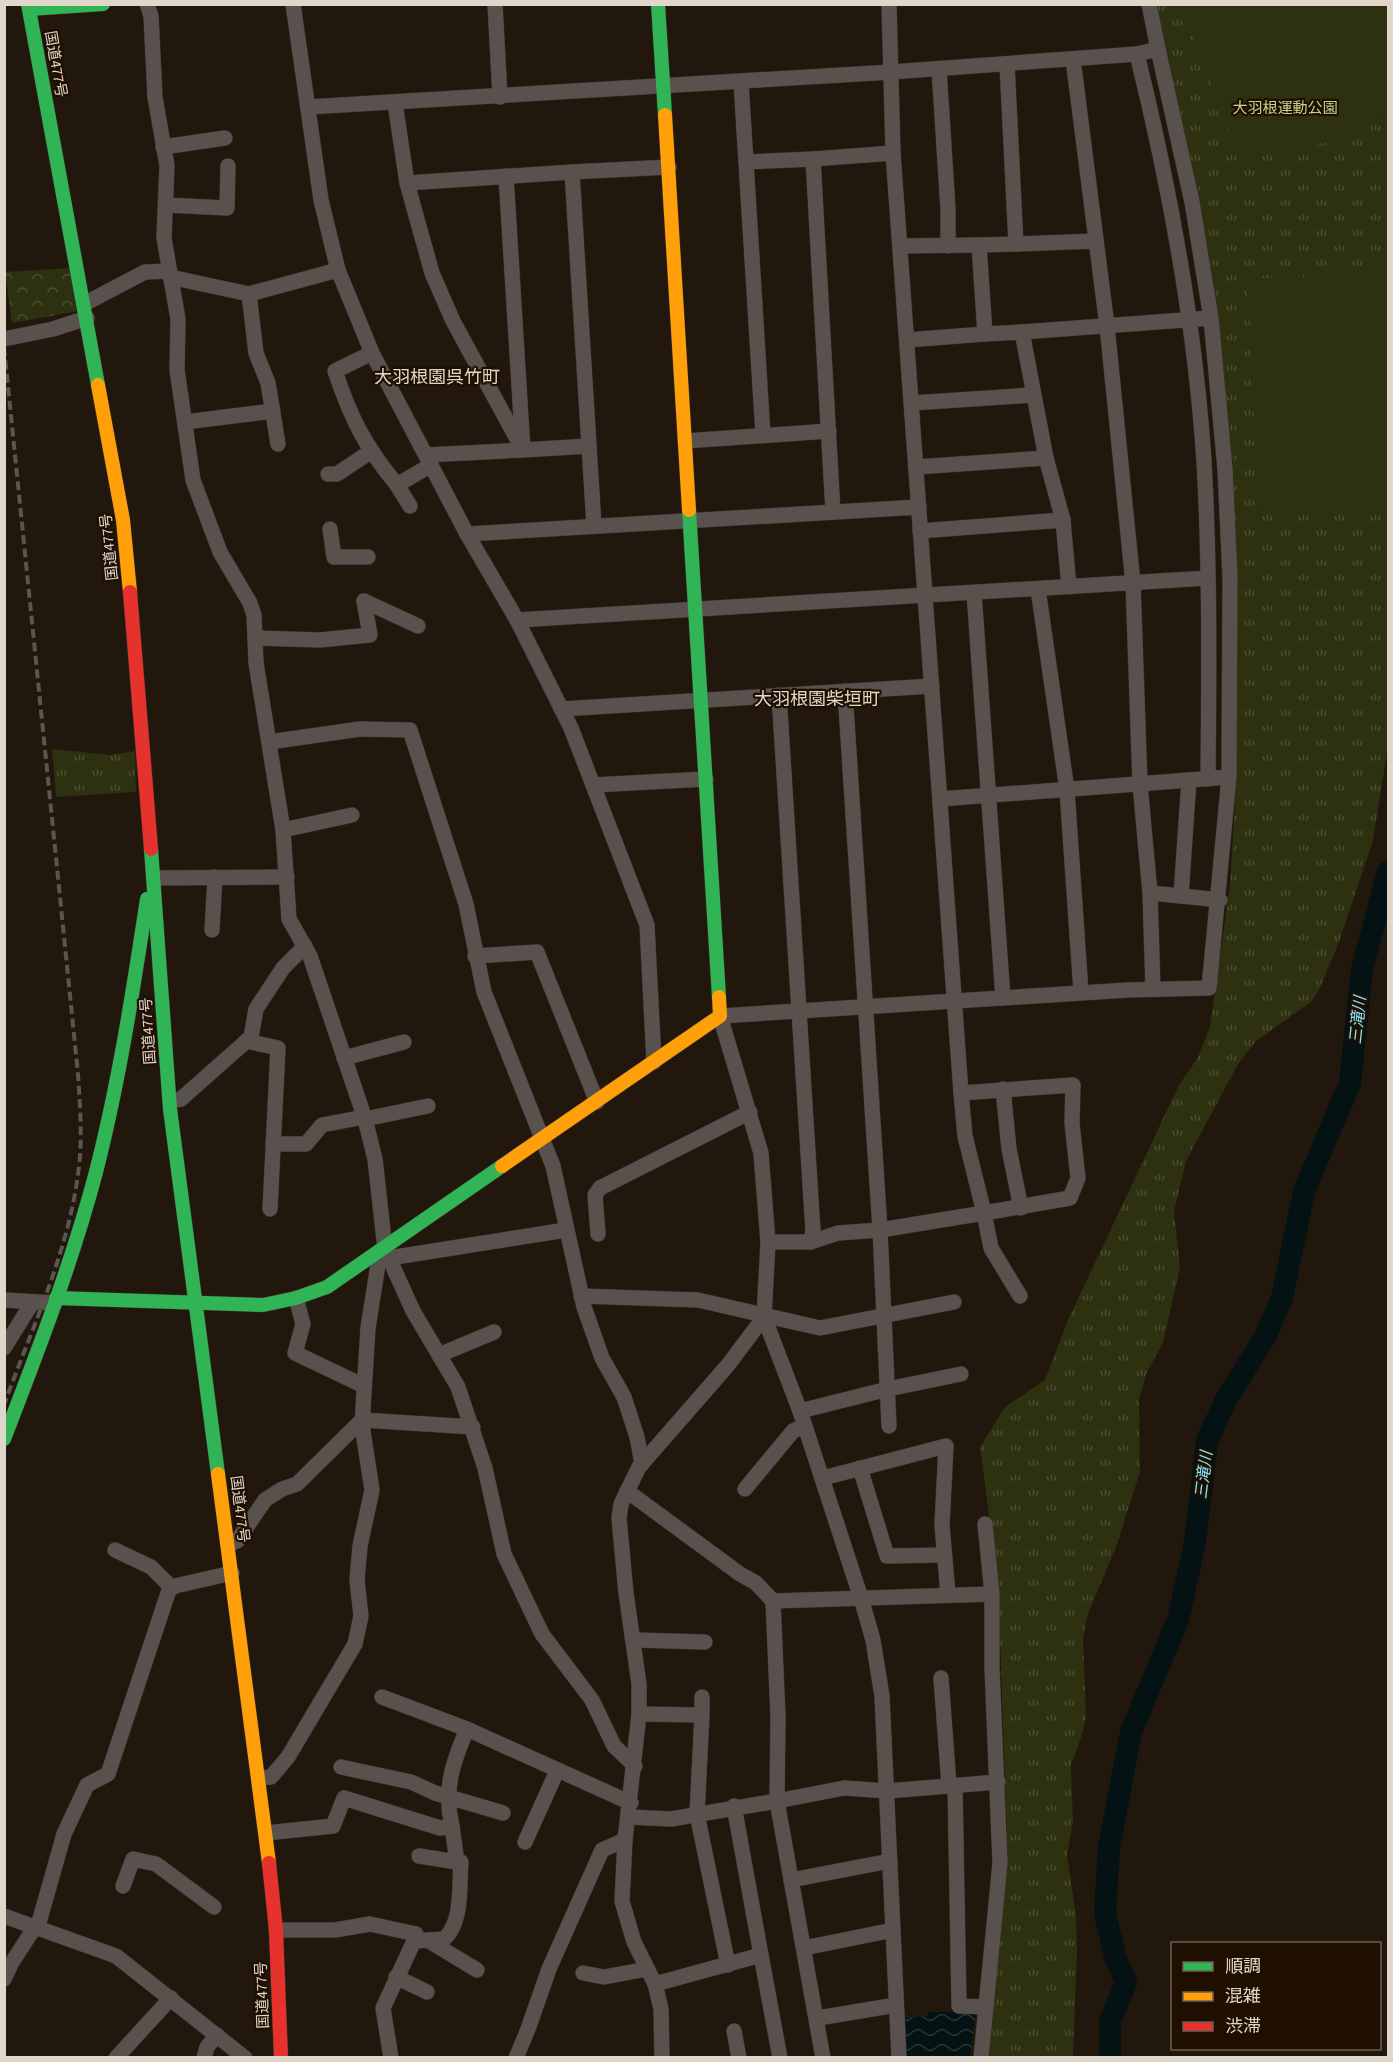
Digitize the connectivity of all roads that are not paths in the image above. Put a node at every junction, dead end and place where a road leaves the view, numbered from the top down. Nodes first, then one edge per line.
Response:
1 (103, 4) edge
2 (147, 4) edge
3 (293, 4) edge
4 (495, 4) edge
5 (658, 4) edge
6 (889, 4) edge
7 (1149, 4) edge
8 (28, 7) edge
9 (1158, 49) junction
10 (1137, 54) junction
11 (1073, 59) junction
12 (1007, 64) junction
13 (939, 69) junction
14 (891, 72) junction
15 (741, 82) junction
16 (663, 86) junction
17 (500, 97) junction
18 (395, 103) junction
19 (308, 107) junction
20 (225, 138) dead end
21 (163, 147) junction
22 (893, 153) junction
23 (813, 159) junction
24 (746, 162) junction
25 (228, 166) dead end
26 (669, 167) junction
27 (572, 172) junction
28 (506, 176) junction
29 (407, 183) junction
30 (166, 204) junction
31 (1096, 241) junction
32 (1016, 244) junction
33 (979, 245) junction
34 (900, 246) junction
35 (948, 246) junction
36 (338, 270) junction
37 (170, 274) junction
38 (249, 294) junction
39 (85, 311) junction
40 (1211, 318) junction
41 (1190, 319) junction
42 (1107, 326) junction
43 (1022, 332) junction
44 (985, 334) junction
45 (4, 339) edge
46 (907, 340) junction
47 (372, 352) junction
48 (1033, 395) junction
49 (912, 404) junction
50 (273, 411) junction
51 (185, 422) junction
52 (829, 430) junction
53 (763, 435) junction
54 (685, 441) junction
55 (278, 444) dead end
56 (589, 446) junction
57 (523, 450) junction
58 (370, 452) junction
59 (1046, 458) junction
60 (429, 460) junction
61 (916, 467) junction
62 (328, 474) dead end
63 (397, 485) junction
64 (410, 507) dead end
65 (919, 507) junction
66 (833, 512) junction
67 (1063, 520) junction
68 (690, 522) junction
69 (594, 526) junction
70 (330, 528) dead end
71 (920, 531) junction
72 (467, 534) junction
73 (368, 557) dead end
74 (1208, 578) junction
75 (1133, 583) junction
76 (1069, 587) junction
77 (1038, 589) junction
78 (974, 593) junction
79 (925, 596) junction
80 (694, 611) junction
81 (517, 620) junction
82 (418, 626) dead end
83 (255, 638) junction
84 (932, 686) junction
85 (845, 691) junction
86 (779, 695) junction
87 (700, 700) junction
88 (561, 709) junction
89 (269, 742) junction
90 (1229, 777) junction
91 (706, 779) junction
92 (1209, 779) junction
93 (1189, 780) junction
94 (1140, 784) junction
95 (593, 785) junction
96 (1066, 790) junction
97 (989, 795) junction
98 (940, 799) junction
99 (352, 815) dead end
100 (283, 830) junction
101 (287, 877) junction
102 (154, 878) junction
103 (215, 878) junction
104 (1150, 893) junction
105 (1181, 896) junction
106 (1220, 900) junction
107 (213, 930) dead end
108 (305, 946) junction
109 (475, 956) junction
110 (1153, 989) junction
111 (1081, 993) junction
112 (1004, 998) junction
113 (955, 1001) junction
114 (865, 1006) junction
115 (800, 1010) junction
116 (720, 1016) junction
117 (246, 1041) junction
118 (404, 1042) dead end
119 (344, 1058) junction
120 (654, 1062) junction
121 (1003, 1089) junction
122 (962, 1093) junction
123 (170, 1101) junction
124 (597, 1102) junction
125 (428, 1106) dead end
126 (750, 1112) junction
127 (364, 1118) junction
128 (543, 1139) junction
129 (273, 1144) junction
130 (1021, 1208) junction
131 (270, 1209) dead end
132 (984, 1214) junction
133 (566, 1230) junction
134 (880, 1230) junction
135 (598, 1234) dead end
136 (768, 1242) junction
137 (811, 1242) junction
138 (384, 1253) junction
139 (581, 1296) junction
140 (1020, 1296) dead end
141 (296, 1298) junction
142 (4, 1300) edge
143 (56, 1300) junction
144 (954, 1302) dead end
145 (32, 1303) junction
146 (197, 1303) junction
147 (884, 1316) junction
148 (764, 1317) junction
149 (494, 1332) dead end
150 (4, 1348) edge
151 (439, 1355) junction
152 (961, 1374) dead end
153 (364, 1386) junction
154 (888, 1389) junction
155 (803, 1418) junction
156 (362, 1420) junction
157 (889, 1426) dead end
158 (473, 1427) junction
159 (4, 1439) edge
160 (642, 1464) junction
161 (860, 1468) junction
162 (823, 1478) junction
163 (745, 1489) dead end
164 (627, 1491) junction
165 (985, 1524) dead end
166 (228, 1545) junction
167 (116, 1550) dead end
168 (945, 1555) junction
169 (232, 1573) junction
170 (172, 1588) junction
171 (948, 1594) junction
172 (992, 1594) junction
173 (861, 1598) junction
174 (773, 1601) junction
175 (635, 1640) junction
176 (705, 1642) dead end
177 (941, 1678) dead end
178 (382, 1697) dead end
179 (702, 1697) dead end
180 (639, 1714) junction
181 (702, 1715) junction
182 (467, 1729) junction
183 (635, 1766) junction
184 (340, 1767) dead end
185 (557, 1771) junction
186 (259, 1778) junction
187 (998, 1782) junction
188 (952, 1785) junction
189 (887, 1791) junction
190 (447, 1797) junction
191 (777, 1801) junction
192 (734, 1806) junction
193 (630, 1810) junction
194 (503, 1814) dead end
195 (697, 1814) junction
196 (452, 1826) junction
197 (266, 1833) junction
198 (624, 1840) junction
199 (525, 1842) dead end
200 (419, 1856) dead end
201 (890, 1861) junction
202 (457, 1862) junction
203 (791, 1880) junction
204 (123, 1886) dead end
205 (214, 1907) dead end
206 (4, 1916) edge
207 (36, 1927) junction
208 (276, 1930) junction
209 (893, 1930) junction
210 (422, 1941) junction
211 (804, 1948) junction
212 (761, 1955) junction
213 (728, 1965) junction
214 (647, 1969) junction
215 (477, 1970) dead end
216 (583, 1973) dead end
217 (396, 1977) junction
218 (4, 1978) edge
219 (655, 1984) junction
220 (427, 1992) dead end
221 (171, 1998) junction
222 (896, 2005) junction
223 (986, 2007) junction
224 (818, 2018) junction
225 (734, 2031) dead end
226 (217, 2035) junction
227 (116, 2058) edge
228 (204, 2058) edge
229 (245, 2058) edge
230 (281, 2058) edge
231 (390, 2058) edge
232 (516, 2058) edge
233 (662, 2058) edge
234 (739, 2058) edge
235 (780, 2058) edge
236 (823, 2058) edge
237 (899, 2058) edge
238 (981, 2058) edge

1 - 8 main road
2 - 21 street
3 - 19 street
4 - 17 street
5 - 16 main road
6 - 14 street
7 - 9 street
8 - 39 main road, 国道477号
9 - 10 street
9 - 40 street
10 - 11 street
10 - 41 street
11 - 12 street
11 - 31 street
12 - 13 street
12 - 32 street
13 - 14 street
13 - 35 street
14 - 15 street
14 - 22 street
15 - 16 street
15 - 24 street
16 - 17 street
16 - 26 main road
17 - 18 street
18 - 19 street
18 - 29 street
19 - 36 street
20 - 21 street
21 - 30 street
22 - 23 street
22 - 34 street
23 - 24 street
23 - 52 street
24 - 53 street
25 - 30 street
26 - 27 street
26 - 54 main road
27 - 28 street
27 - 56 street
28 - 29 street
28 - 57 street
29 - 57 street
30 - 37 street
31 - 32 street
31 - 42 street
32 - 33 street
33 - 35 street
33 - 44 street
34 - 35 street
34 - 46 street
36 - 38 street
36 - 47 street
37 - 38 street
37 - 39 street
37 - 51 street
38 - 50 street
39 - 45 street
39 - 102 main road, 国道477号
40 - 41 street
40 - 90 street
41 - 42 street
41 - 74 street
42 - 43 street
42 - 75 street
43 - 44 street
43 - 48 street
44 - 46 street
46 - 49 street
47 - 58 street
47 - 60 street
48 - 49 street
48 - 59 street
49 - 61 street
50 - 51 street
50 - 55 street
51 - 83 street
52 - 53 street
52 - 66 street
53 - 54 street
54 - 68 main road
56 - 57 street
56 - 69 street
57 - 60 street
58 - 62 street
58 - 63 street
59 - 61 street
59 - 67 street
60 - 63 street
60 - 72 street
61 - 65 street
63 - 64 street
65 - 66 street
65 - 71 street
66 - 68 street
67 - 71 street
67 - 76 street
68 - 69 street
68 - 80 main road
69 - 72 street
70 - 73 street
71 - 79 street
72 - 81 street
74 - 75 street
74 - 92 street
75 - 76 street
75 - 94 street
76 - 77 street
77 - 78 street
77 - 96 street
78 - 79 street
78 - 97 street
79 - 80 street
79 - 84 street
80 - 81 street
80 - 87 main road
81 - 88 street
82 - 83 street
83 - 89 street
84 - 85 street
84 - 98 street
85 - 86 street
85 - 114 street
86 - 87 street
86 - 115 street
87 - 88 street
87 - 91 main road
88 - 95 street
89 - 100 street
89 - 109 street
90 - 92 street
90 - 106 street
91 - 95 street
91 - 116 main road
92 - 93 street
93 - 94 street
93 - 105 street
94 - 96 street
94 - 104 street
95 - 120 street
96 - 97 street
96 - 111 street
97 - 98 street
97 - 112 street
98 - 113 street
99 - 100 street
100 - 101 street
101 - 103 street
101 - 108 street
102 - 103 street
102 - 123 main road, 国道477号
102 - 143 main road
103 - 107 street
104 - 105 street
104 - 110 street
105 - 106 street
106 - 110 street
108 - 117 street
108 - 119 street
109 - 124 street
109 - 128 street
110 - 111 street
111 - 112 street
112 - 113 street
113 - 114 street
113 - 122 street
114 - 115 street
114 - 134 street
115 - 116 street
115 - 137 street
116 - 120 main road
116 - 126 street
117 - 123 street
117 - 129 street
118 - 119 street
119 - 127 street
120 - 124 main road
121 - 122 street
121 - 130 street
121 - 130 street
122 - 132 street
123 - 146 main road, 国道477号
124 - 128 main road
125 - 127 street
126 - 135 street
126 - 136 street
127 - 129 street
127 - 138 street
128 - 133 street
128 - 138 main road
129 - 131 street
130 - 132 street
132 - 134 street
132 - 140 street
133 - 138 street
133 - 139 street
134 - 137 street
134 - 147 street
136 - 137 street
136 - 148 street
138 - 141 main road
138 - 151 street
138 - 153 street
139 - 148 street
139 - 160 street
141 - 146 main road
141 - 153 street
142 - 145 street
143 - 145 street
143 - 146 main road
143 - 159 main road
144 - 147 street
145 - 150 street
146 - 166 main road, 国道477号
147 - 148 street
147 - 154 street
148 - 155 street
148 - 160 street
149 - 151 street
151 - 158 street
152 - 154 street
153 - 156 street
154 - 155 street
154 - 157 street
155 - 162 street
155 - 163 street
156 - 158 street
156 - 166 street
156 - 186 street
158 - 183 street
160 - 164 street
161 - 162 street
161 - 168 street
161 - 168 street
162 - 173 street
164 - 174 street
164 - 175 street
165 - 172 street
166 - 169 main road, 国道477号
167 - 170 street
168 - 171 street
169 - 170 street
169 - 186 main road, 国道477号
170 - 207 street
171 - 172 street
171 - 173 street
172 - 187 street
173 - 174 street
173 - 189 street
174 - 191 street
175 - 176 street
175 - 180 street
177 - 188 street
178 - 182 street
179 - 181 street
180 - 181 street
180 - 183 street
181 - 195 street
182 - 185 street
182 - 190 street
183 - 193 street
184 - 190 street
185 - 193 street
185 - 199 street
186 - 197 main road, 国道477号
187 - 188 street
187 - 223 street
188 - 189 street
188 - 223 street
189 - 191 street
189 - 201 street
190 - 194 street
190 - 196 street
191 - 192 street
191 - 203 street
192 - 195 street
192 - 212 street
193 - 195 street
193 - 198 street
195 - 213 street
196 - 197 street
196 - 202 street
197 - 208 main road, 国道477号
198 - 214 street
198 - 232 street
200 - 202 street
201 - 203 street
201 - 209 street
202 - 210 street
203 - 211 street
204 - 205 street
206 - 207 street
207 - 218 street
207 - 221 street
208 - 210 street
208 - 230 main road, 国道477号
209 - 211 street
209 - 222 street
210 - 215 street
210 - 217 street
211 - 224 street
212 - 213 street
212 - 235 street
213 - 219 street
214 - 216 street
214 - 219 street
217 - 220 street
217 - 231 street
219 - 233 street
221 - 226 street
221 - 227 street
222 - 224 street
222 - 237 street
223 - 238 street
224 - 236 street
225 - 234 street
226 - 228 street
226 - 229 street

